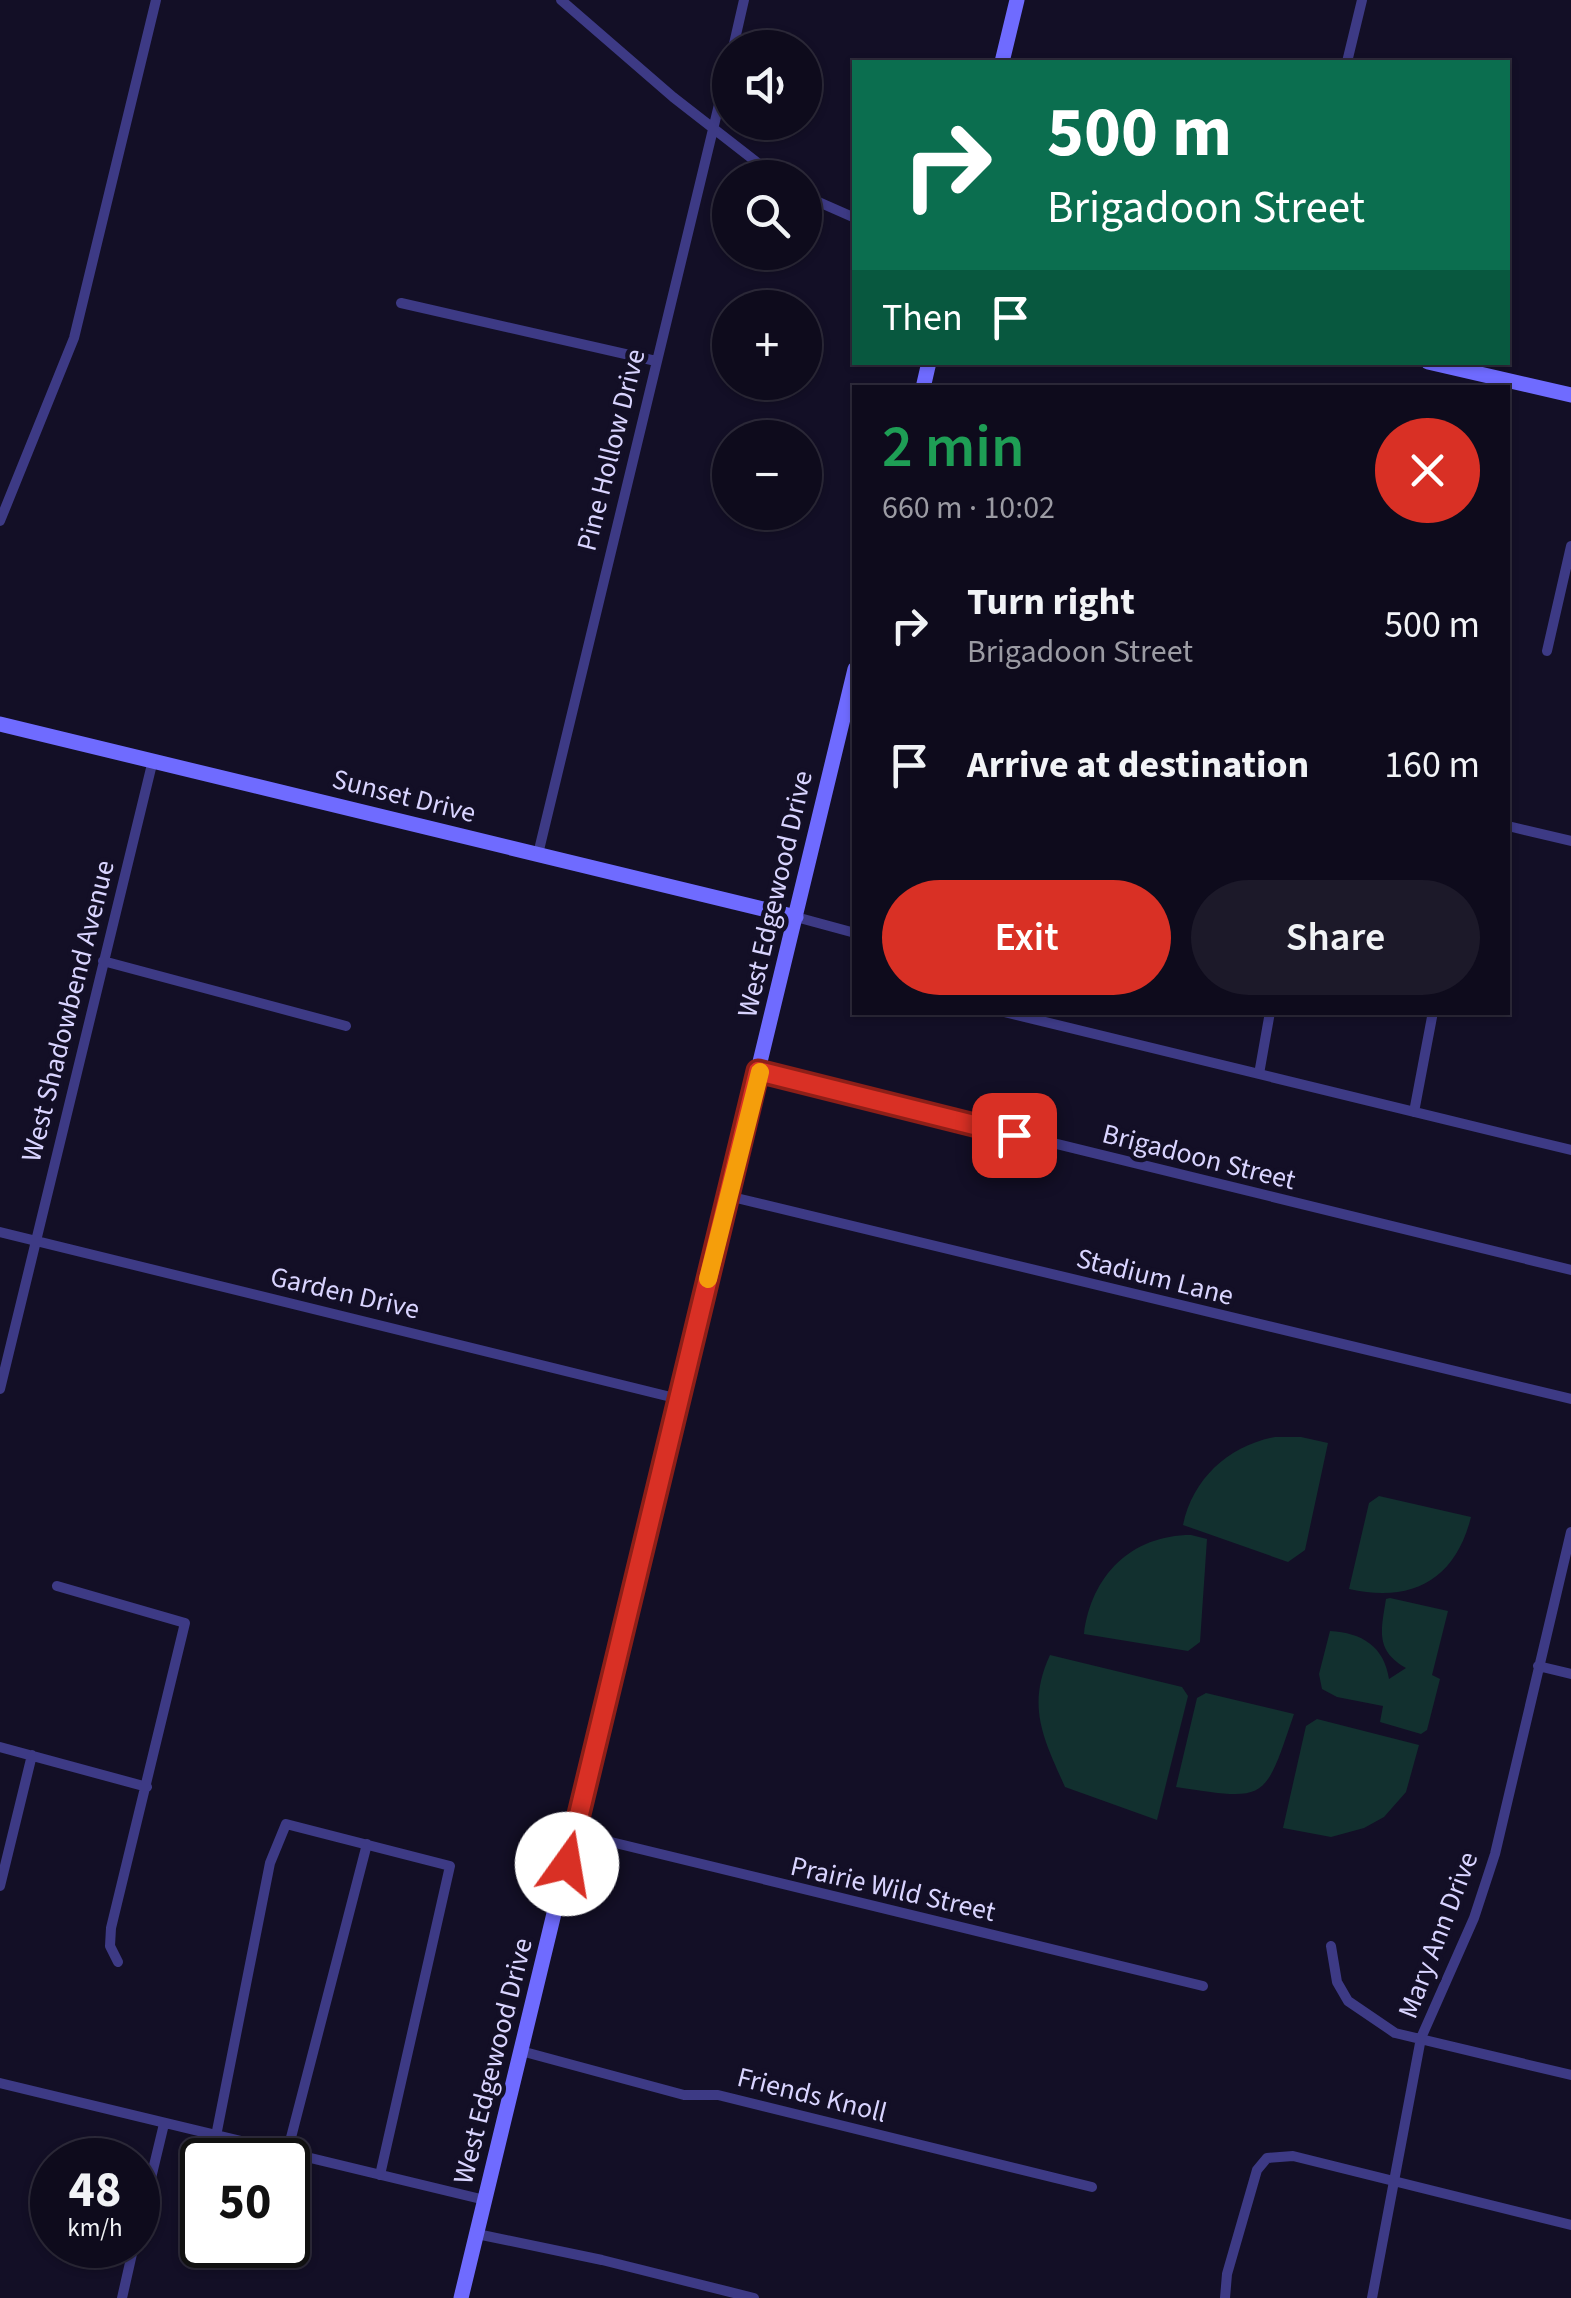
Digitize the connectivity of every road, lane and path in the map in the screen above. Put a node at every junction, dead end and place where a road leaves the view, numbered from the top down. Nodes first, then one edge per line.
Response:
1 (156, 0) edge
2 (561, 0) edge
3 (744, 0) edge
4 (1017, 0) edge
5 (1362, 0) edge
6 (737, 30) edge
7 (1002, 60) edge
8 (1347, 60) edge
9 (712, 128) edge
10 (712, 133) edge
11 (727, 140) edge
12 (753, 160) edge
13 (822, 203) edge
14 (852, 217) edge
15 (401, 302) dead end
16 (656, 361) junction
17 (1441, 365) edge
18 (1571, 395) edge
19 (0, 521) edge
20 (1571, 546) edge
21 (1547, 651) dead end
22 (852, 681) edge
23 (0, 724) edge
24 (153, 760) junction
25 (1510, 826) edge
26 (1571, 841) edge
27 (538, 854) junction
28 (796, 917) junction
29 (852, 932) edge
30 (103, 961) junction
31 (1015, 1015) edge
32 (1055, 1015) edge
33 (1269, 1015) edge
34 (1432, 1018) dead end
35 (346, 1026) dead end
36 (1054, 1026) junction
37 (758, 1071) junction
38 (1259, 1074) junction
39 (1414, 1112) junction
40 (1570, 1146) edge
41 (728, 1196) junction
42 (0, 1232) edge
43 (36, 1241) junction
44 (1571, 1270) edge
45 (0, 1389) edge
46 (679, 1399) junction
47 (1571, 1399) edge
48 (1571, 1532) edge
49 (57, 1586) dead end
50 (1538, 1666) junction
51 (1571, 1674) edge
52 (0, 1747) edge
53 (32, 1755) junction
54 (147, 1786) junction
55 (574, 1833) junction
56 (367, 1844) junction
57 (0, 1886) edge
58 (1331, 1946) dead end
59 (118, 1962) dead end
60 (1202, 1986) dead end
61 (1422, 2038) junction
62 (521, 2051) junction
63 (1571, 2074) edge
64 (1, 2086) edge
65 (164, 2124) junction
66 (216, 2136) junction
67 (224, 2138) edge
68 (291, 2138) edge
69 (160, 2141) edge
70 (310, 2158) edge
71 (380, 2175) junction
72 (1394, 2182) junction
73 (1092, 2187) dead end
74 (485, 2200) junction
75 (1571, 2225) edge
76 (477, 2234) junction
77 (129, 2268) edge
78 (122, 2298) edge
79 (462, 2298) edge
80 (754, 2298) edge
81 (1225, 2298) edge
82 (1372, 2298) edge

1 - 19 street
2 - 9 street
3 - 6 street
4 - 7 main road
5 - 8 street
10 - 16 street, Pine Hollow Drive
11 - 12 street
13 - 14 street
15 - 16 street
16 - 27 street, Pine Hollow Drive
17 - 18 main road
20 - 21 street
22 - 28 main road, West Edgewood Drive
23 - 24 main road, Sunset Drive
24 - 27 main road, Sunset Drive
24 - 30 street, West Shadowbend Avenue
25 - 26 street
27 - 28 main road, Sunset Drive
28 - 29 street
28 - 37 main road, West Edgewood Drive
30 - 35 street
30 - 43 street, West Shadowbend Avenue
31 - 36 street
32 - 36 street
33 - 38 street
34 - 39 street
36 - 38 street
37 - 41 main road, West Edgewood Drive
37 - 44 street, Brigadoon Street
38 - 39 street
39 - 40 street
41 - 46 main road, West Edgewood Drive
41 - 47 street, Stadium Lane
42 - 43 street, Garden Drive
43 - 45 street, West Shadowbend Avenue
43 - 46 street, Garden Drive
46 - 55 main road, West Edgewood Drive
48 - 50 street, Mary Ann Drive
49 - 54 street
50 - 51 street
50 - 61 street, Mary Ann Drive
52 - 53 street
53 - 54 street
53 - 57 street
54 - 59 street
55 - 60 street, Prairie Wild Street
55 - 62 main road, West Edgewood Drive
56 - 66 street
56 - 68 street
56 - 71 street
58 - 61 street
61 - 63 street
61 - 72 street, Mary Ann Drive
62 - 73 street, Friends Knoll
62 - 74 main road, West Edgewood Drive
64 - 65 street
65 - 66 street
65 - 69 street
66 - 67 street
70 - 71 street
71 - 74 street
72 - 75 street
72 - 81 street
72 - 82 street, Mary Ann Drive
74 - 76 main road, West Edgewood Drive
76 - 79 main road, West Edgewood Drive
76 - 80 street
77 - 78 street

